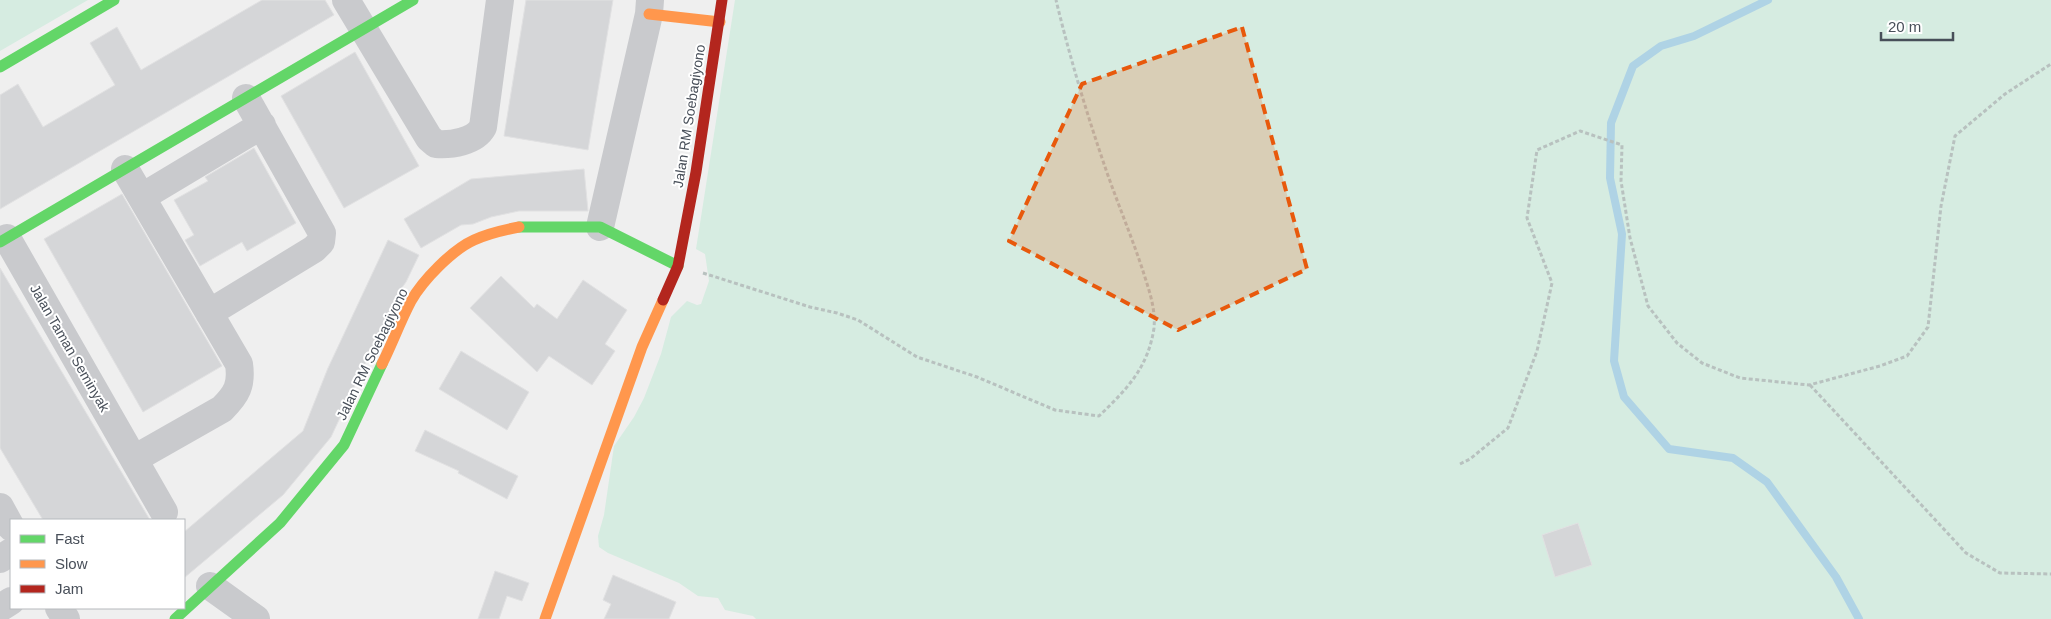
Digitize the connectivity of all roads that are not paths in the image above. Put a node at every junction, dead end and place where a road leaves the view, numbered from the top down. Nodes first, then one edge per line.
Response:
1 (114, 0) edge
2 (346, 0) edge
3 (413, 0) edge
4 (500, 0) edge
5 (722, 0) edge
6 (649, 7) edge
7 (720, 22) junction
8 (364, 29) junction
9 (0, 67) edge
10 (246, 98) junction
11 (262, 125) junction
12 (125, 169) junction
13 (142, 197) junction
14 (600, 227) junction
15 (4, 240) edge
16 (678, 266) junction
17 (209, 313) junction
18 (134, 459) junction
19 (0, 507) edge
20 (164, 512) dead end
21 (10, 525) edge
22 (210, 586) junction
23 (175, 619) edge
24 (256, 619) edge
25 (545, 619) edge

1 - 9 street
2 - 8 street
3 - 8 street, Jalan Taman Seminyak
4 - 8 street
5 - 7 street, Jalan RM Soebagiyono
6 - 7 street
6 - 14 street
7 - 16 street, Jalan RM Soebagiyono
8 - 10 street, Jalan Taman Seminyak
10 - 11 street
10 - 12 street, Jalan Taman Seminyak
11 - 13 street
11 - 17 street
12 - 13 street
12 - 15 street, Jalan Taman Seminyak
13 - 17 street
14 - 16 street, Jalan RM Soebagiyono
14 - 22 street, Jalan RM Soebagiyono
15 - 18 street, Jalan Taman Seminyak
16 - 25 street, Jalan RM Soebagiyono
17 - 18 street
18 - 20 street, Jalan Taman Seminyak
19 - 21 street
22 - 23 street, Jalan RM Soebagiyono
22 - 24 street

